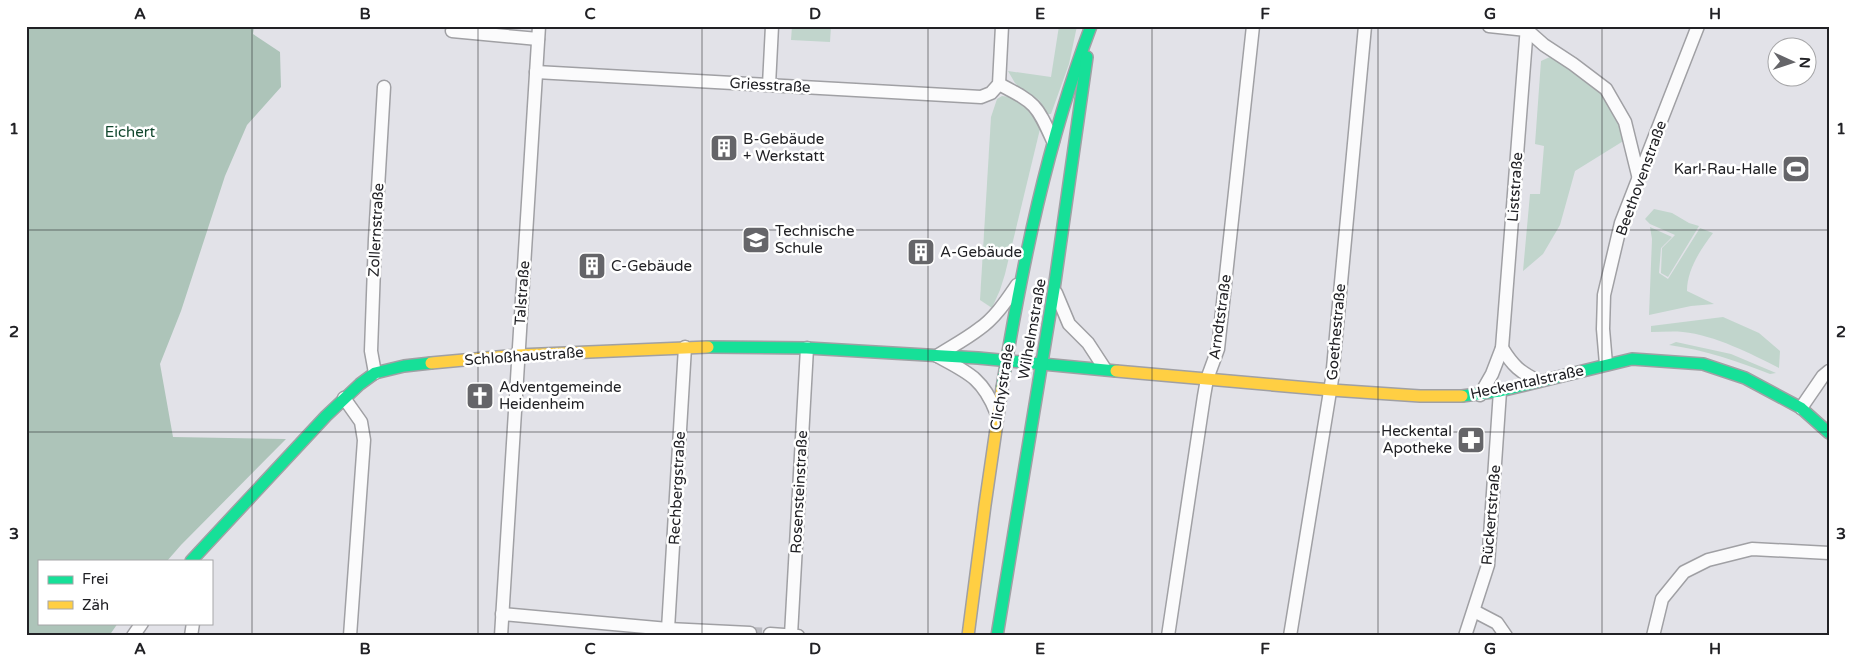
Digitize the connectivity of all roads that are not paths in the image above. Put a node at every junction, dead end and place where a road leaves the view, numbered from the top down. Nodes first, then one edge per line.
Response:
1 (772, 26) edge
2 (1002, 26) edge
3 (1091, 26) edge
4 (1252, 26) edge
5 (1365, 26) edge
6 (1489, 26) edge
7 (1698, 26) edge
8 (1527, 28) edge
9 (452, 31) dead end
10 (538, 33) edge
11 (536, 72) junction
12 (998, 84) junction
13 (769, 85) junction
14 (384, 87) dead end
15 (1053, 141) junction
16 (1639, 179) junction
17 (1022, 279) junction
18 (1054, 289) junction
19 (685, 347) junction
20 (807, 348) junction
21 (1502, 348) junction
22 (518, 355) junction
23 (937, 356) junction
24 (1006, 360) junction
25 (1042, 363) junction
26 (1606, 364) junction
27 (1106, 369) junction
28 (1829, 371) edge
29 (375, 373) junction
30 (1207, 380) junction
31 (1538, 381) junction
32 (1331, 390) junction
33 (1500, 391) junction
34 (1480, 395) junction
35 (344, 398) junction
36 (1801, 408) junction
37 (997, 414) junction
38 (1829, 433) edge
39 (1829, 553) edge
40 (201, 556) edge
41 (1474, 611) junction
42 (502, 614) junction
43 (141, 624) edge
44 (668, 629) junction
45 (750, 633) dead end
46 (770, 634) dead end
47 (791, 635) edge
48 (133, 636) edge
49 (350, 636) edge
50 (501, 636) edge
51 (798, 636) edge
52 (968, 636) edge
53 (997, 636) edge
54 (1168, 636) edge
55 (1290, 636) edge
56 (1465, 636) edge
57 (1506, 636) edge
58 (1653, 636) edge

1 - 13 street
2 - 12 street
3 - 15 street, Clichystraße
3 - 18 street, Wilhelmstraße
4 - 30 street, Arndtstraße
5 - 32 street, Goethestraße
6 - 8 street
7 - 16 street, Beethovenstraße
8 - 16 street
8 - 21 street, Liststraße
9 - 10 street, Talstraße
10 - 11 street, Talstraße
11 - 13 street, Griesstraße
11 - 22 street, Talstraße
12 - 13 street, Griesstraße
12 - 15 street
14 - 29 street, Zollernstraße
15 - 17 street, Clichystraße
16 - 26 street, Beethovenstraße
17 - 23 street
17 - 24 street, Clichystraße
18 - 25 street, Wilhelmstraße
18 - 27 street
19 - 20 street, Schloßhaustraße
19 - 22 street, Schloßhaustraße
19 - 44 street, Rechbergstraße
20 - 23 street, Schloßhaustraße
20 - 47 street, Rosensteinstraße
21 - 31 street
21 - 34 street, Liststraße
22 - 29 street, Schloßhaustraße
22 - 42 street, Talstraße
23 - 24 street, Schloßhaustraße
23 - 37 street, Schloßhaustraße
24 - 25 street, Schloßhaustraße
24 - 37 street, Clichystraße
25 - 27 street, Heckentalstraße
25 - 53 street, Wilhelmstraße
26 - 31 street, Heckentalstraße
26 - 36 street, Heckentalstraße
27 - 30 street, Heckentalstraße
28 - 36 street
29 - 35 street, Schloßhaustraße
30 - 32 street, Heckentalstraße
30 - 54 street, Arndtstraße
31 - 33 street, Heckentalstraße
32 - 34 street, Heckentalstraße
32 - 55 street, Goethestraße
33 - 34 street, Heckentalstraße
33 - 41 street, Rückertstraße
35 - 40 street, Schloßhaustraße
35 - 49 street
36 - 38 street, Heckentalstraße
37 - 52 street, Clichystraße
39 - 58 street
41 - 56 street, Rückertstraße
41 - 57 street
42 - 44 street
42 - 50 street, Talstraße
43 - 48 street
44 - 45 street
46 - 47 street
47 - 51 street

